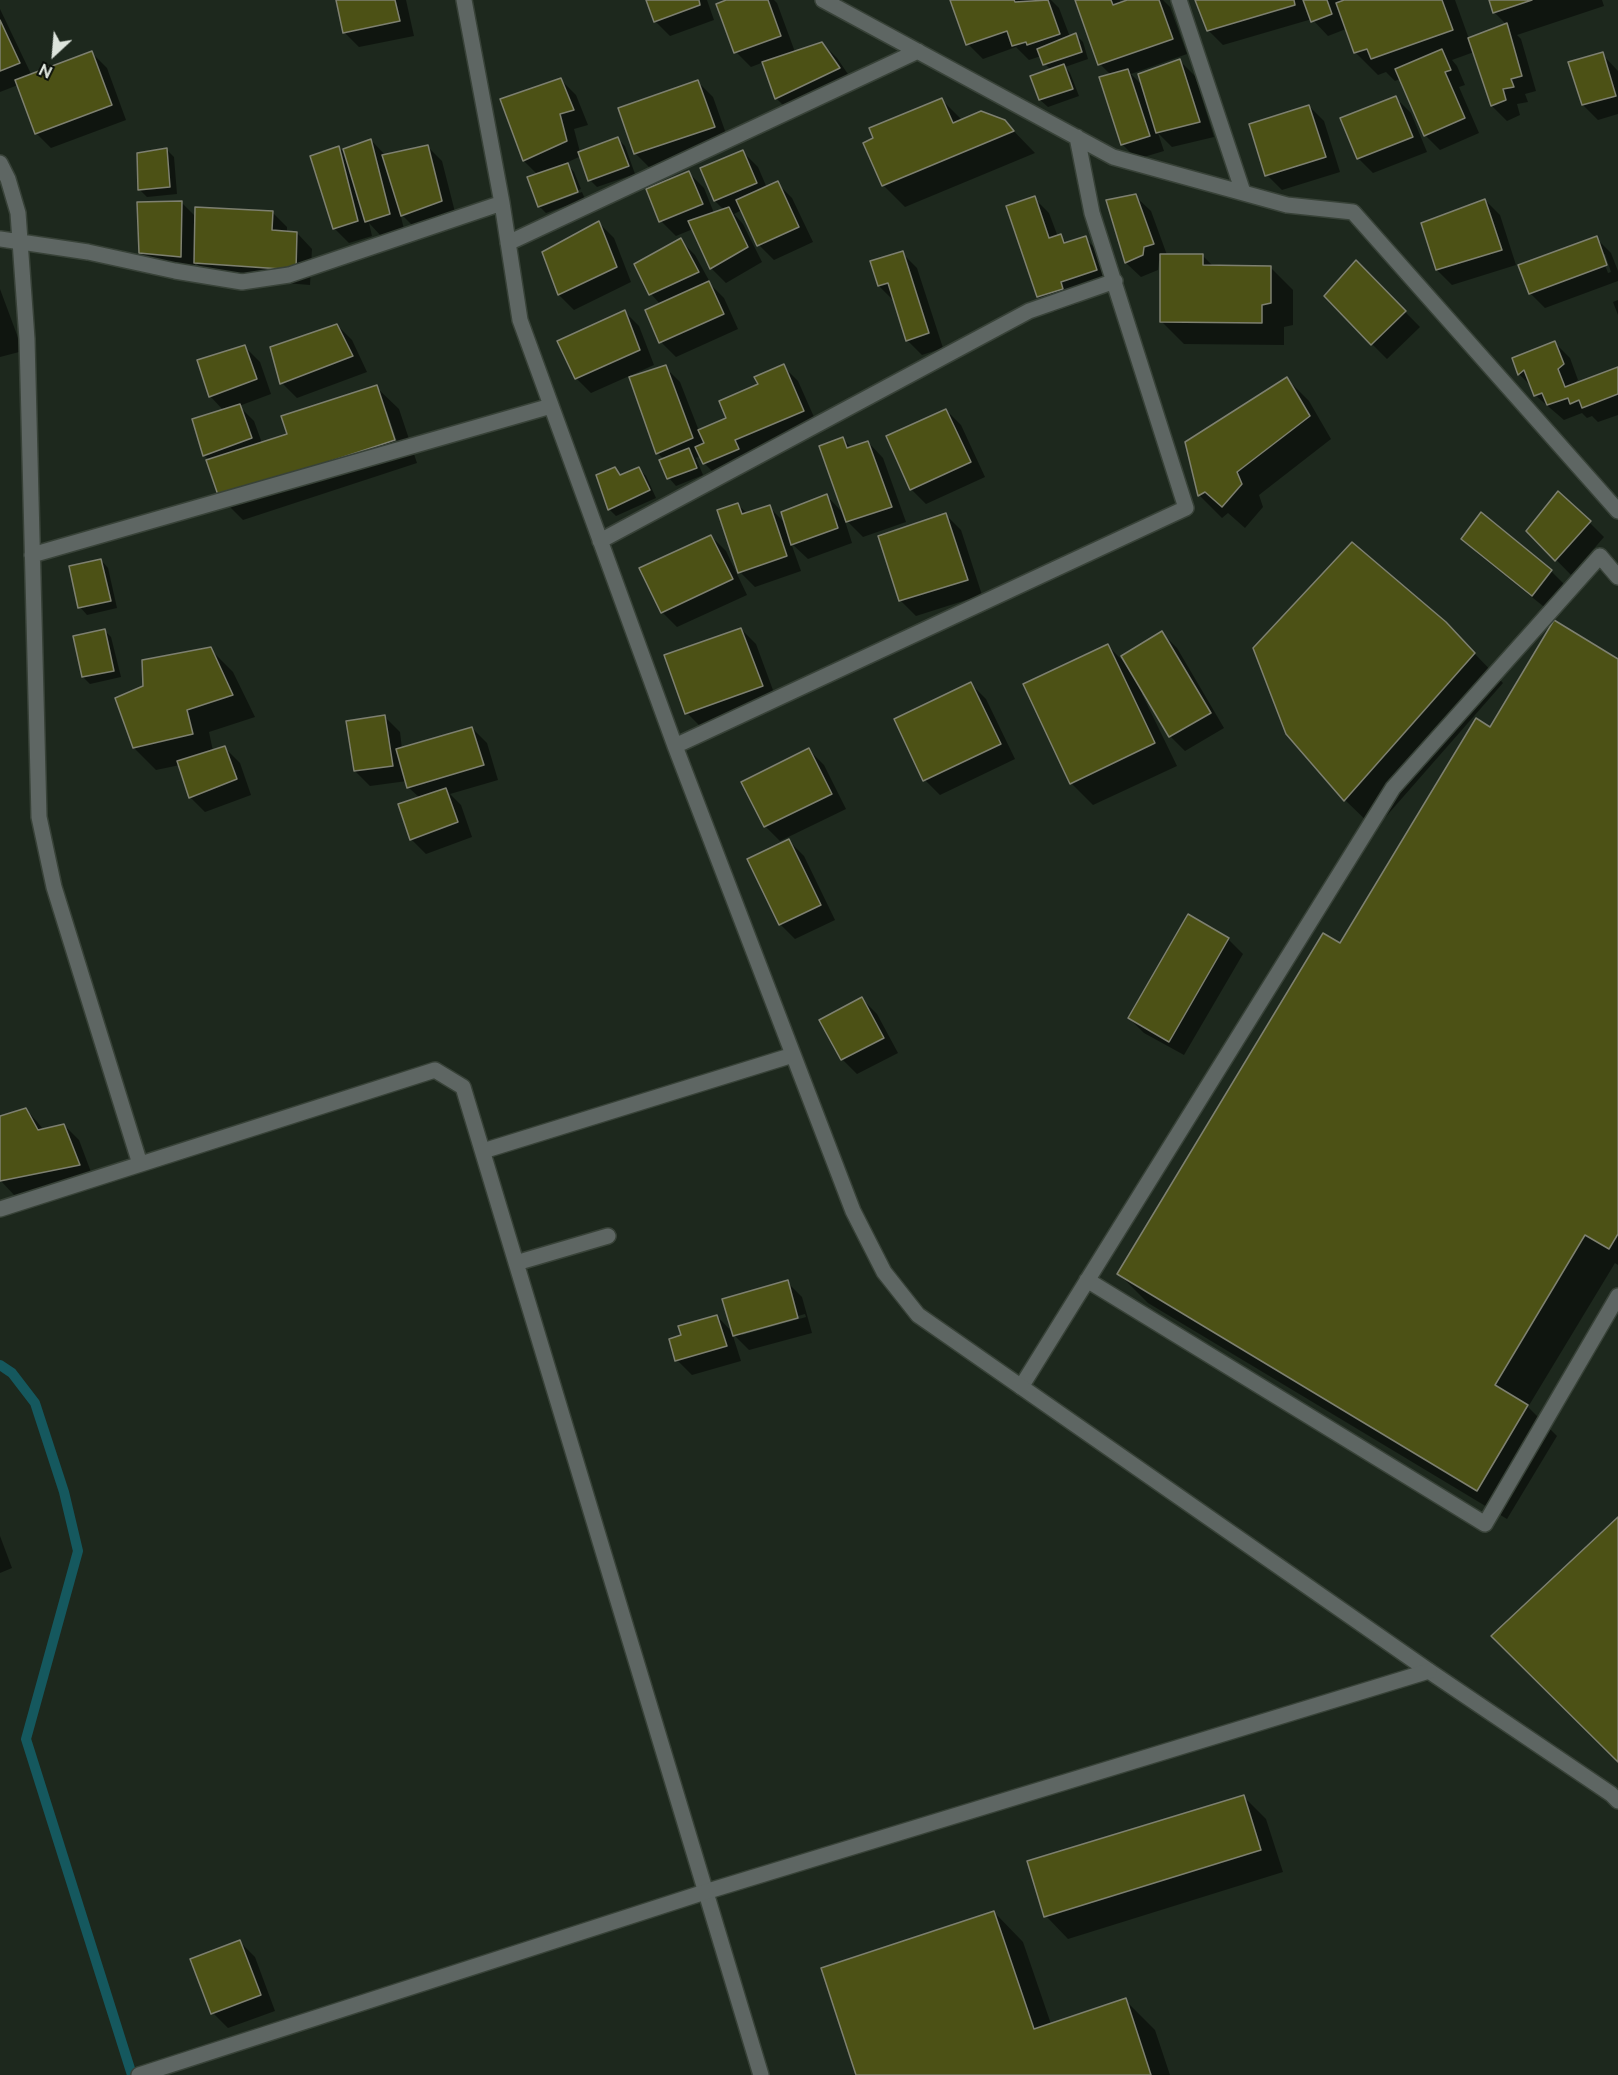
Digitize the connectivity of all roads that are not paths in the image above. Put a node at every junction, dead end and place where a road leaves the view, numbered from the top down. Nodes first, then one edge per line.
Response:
1 (464, 0) edge
2 (823, 0) edge
3 (1179, 0) edge
4 (918, 51) junction
5 (1077, 137) junction
6 (0, 163) edge
7 (1243, 192) junction
8 (502, 203) junction
9 (0, 239) edge
10 (20, 242) junction
11 (508, 243) junction
12 (1115, 281) junction
13 (551, 406) junction
14 (1618, 512) edge
15 (600, 541) junction
16 (32, 555) junction
17 (1618, 577) edge
18 (675, 746) junction
19 (793, 1055) junction
20 (483, 1151) junction
21 (140, 1164) junction
22 (0, 1209) edge
23 (608, 1236) dead end
24 (516, 1263) junction
25 (1087, 1280) junction
26 (1618, 1296) edge
27 (1021, 1387) junction
28 (1429, 1671) junction
29 (1618, 1801) edge
30 (705, 1892) junction
31 (139, 2075) edge
32 (761, 2075) edge

1 - 8 street
2 - 4 street
3 - 7 street
4 - 5 street
4 - 11 street
5 - 7 street
5 - 12 street
6 - 10 street
7 - 14 street
8 - 10 street
8 - 11 street
9 - 10 street
10 - 16 street
11 - 13 street
12 - 15 street
12 - 18 street
13 - 15 street
13 - 16 street
15 - 18 street
16 - 21 street
17 - 25 street
18 - 19 street
19 - 20 street
19 - 27 street
20 - 21 street
20 - 24 street
21 - 22 street
23 - 24 street
24 - 30 street
25 - 26 street
25 - 27 street
27 - 28 street
28 - 29 street
28 - 30 street
30 - 31 street
30 - 32 street

